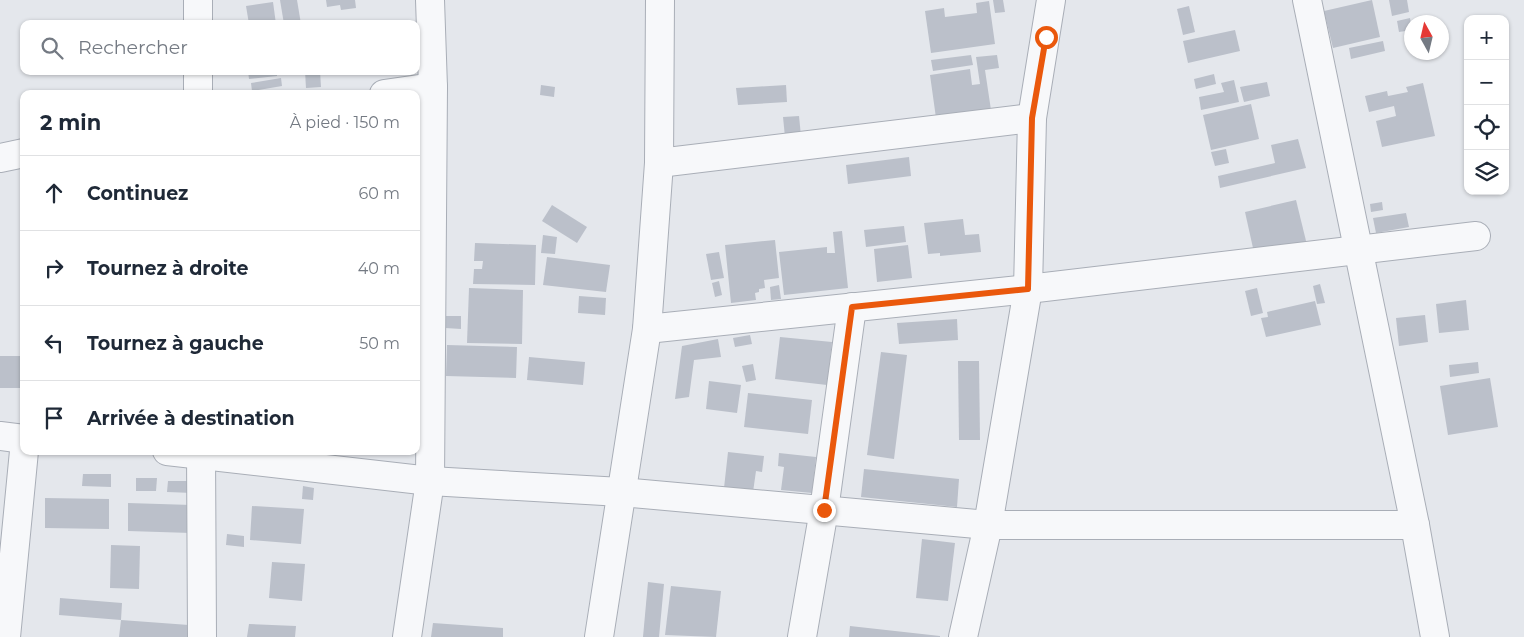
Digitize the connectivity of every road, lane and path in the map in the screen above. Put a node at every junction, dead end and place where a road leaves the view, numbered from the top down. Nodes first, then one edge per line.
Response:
1 (198, 0) edge
2 (430, 0) edge
3 (660, 0) edge
4 (1051, 0) edge
5 (1307, 0) edge
6 (198, 20) edge
7 (198, 75) edge
8 (434, 87) junction
9 (198, 90) edge
10 (413, 90) edge
11 (1032, 118) junction
12 (20, 154) edge
13 (0, 158) edge
14 (659, 164) junction
15 (1476, 236) dead end
16 (1359, 248) junction
17 (1028, 289) junction
18 (852, 307) junction
19 (647, 329) junction
20 (0, 436) edge
21 (20, 438) edge
22 (24, 455) edge
23 (201, 455) edge
24 (217, 455) edge
25 (430, 481) junction
26 (621, 492) junction
27 (824, 510) junction
28 (988, 525) junction
29 (1416, 525) junction
30 (6, 637) edge
31 (202, 637) edge
32 (406, 637) edge
33 (599, 637) edge
34 (802, 637) edge
35 (962, 637) edge
36 (1435, 637) edge

1 - 6 street
2 - 8 street
3 - 14 street
4 - 11 street
5 - 16 street
7 - 9 street
8 - 10 street
8 - 25 street
11 - 14 street
11 - 17 street
12 - 13 street
14 - 19 street
15 - 16 street
16 - 17 street
16 - 29 street
17 - 18 street
17 - 28 street
18 - 19 street
18 - 27 street
19 - 26 street
20 - 21 street
22 - 30 street
23 - 31 street
24 - 25 street
25 - 26 street
25 - 32 street
26 - 27 street
26 - 33 street
27 - 28 street
27 - 34 street
28 - 29 street
28 - 35 street
29 - 36 street

